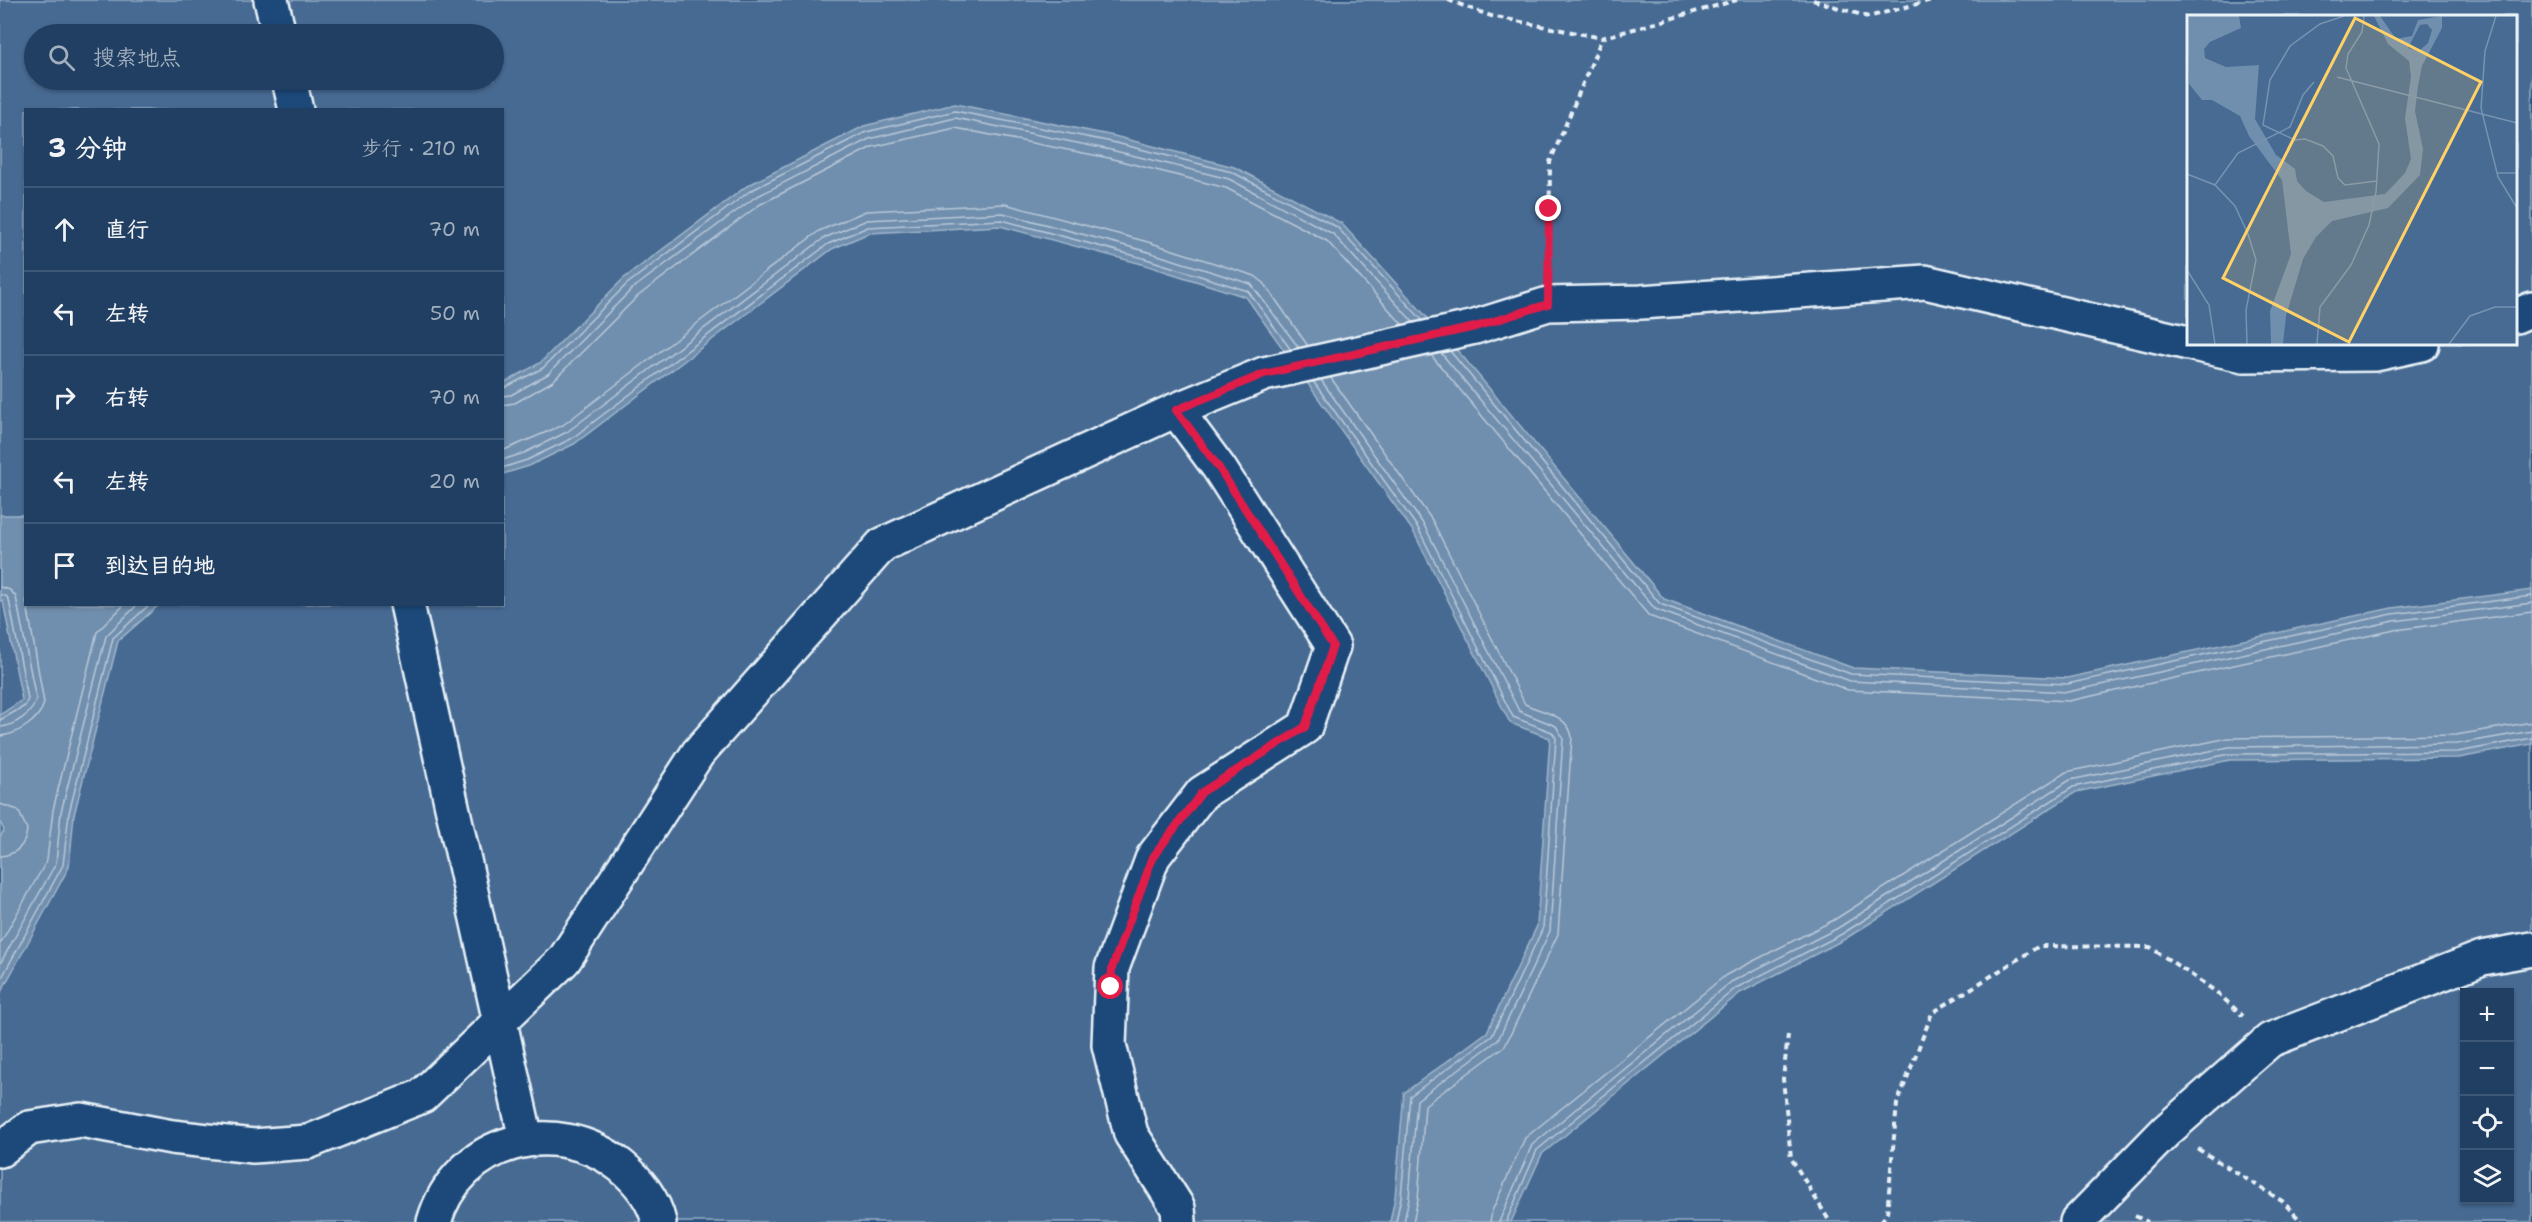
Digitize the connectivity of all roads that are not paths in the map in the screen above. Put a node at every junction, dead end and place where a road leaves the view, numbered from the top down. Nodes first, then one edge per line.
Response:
1 (271, 0) edge
2 (277, 24) edge
3 (291, 90) edge
4 (296, 108) edge
5 (2532, 309) edge
6 (2517, 316) edge
7 (2187, 342) edge
8 (2200, 345) edge
9 (2417, 345) edge
10 (1176, 410) junction
11 (407, 606) edge
12 (2532, 949) edge
13 (500, 1022) junction
14 (526, 1139) junction
15 (0, 1150) edge
16 (434, 1222) edge
17 (659, 1222) edge
18 (1179, 1222) edge
19 (2076, 1222) edge

1 - 2 street
3 - 4 street
5 - 6 street
7 - 10 street
8 - 9 street
10 - 13 street
10 - 18 street
11 - 13 street
12 - 19 street
13 - 14 street
13 - 15 street
14 - 16 street
14 - 17 street

